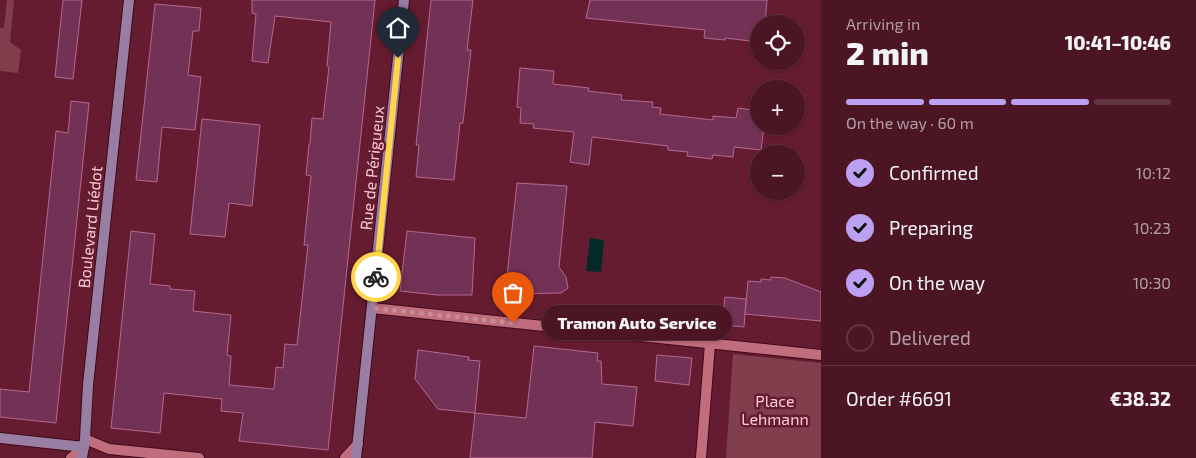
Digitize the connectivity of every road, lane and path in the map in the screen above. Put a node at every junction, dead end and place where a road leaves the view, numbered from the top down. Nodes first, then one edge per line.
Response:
1 (129, 0) edge
2 (404, 0) edge
3 (372, 308) junction
4 (710, 344) junction
5 (821, 355) edge
6 (0, 438) edge
7 (84, 443) junction
8 (358, 444) junction
9 (71, 458) edge
10 (82, 458) edge
11 (199, 458) edge
12 (345, 458) edge
13 (356, 458) edge
14 (701, 458) edge

1 - 7 main road, Boulevard Liédot
2 - 3 main road, Rue de Périgueux
3 - 4 street
3 - 8 main road, Rue de Périgueux
4 - 5 street
4 - 14 street
6 - 7 main road
7 - 9 street
7 - 10 main road, Boulevard Liédot
7 - 11 street
8 - 12 street
8 - 13 main road, Rue de Périgueux

